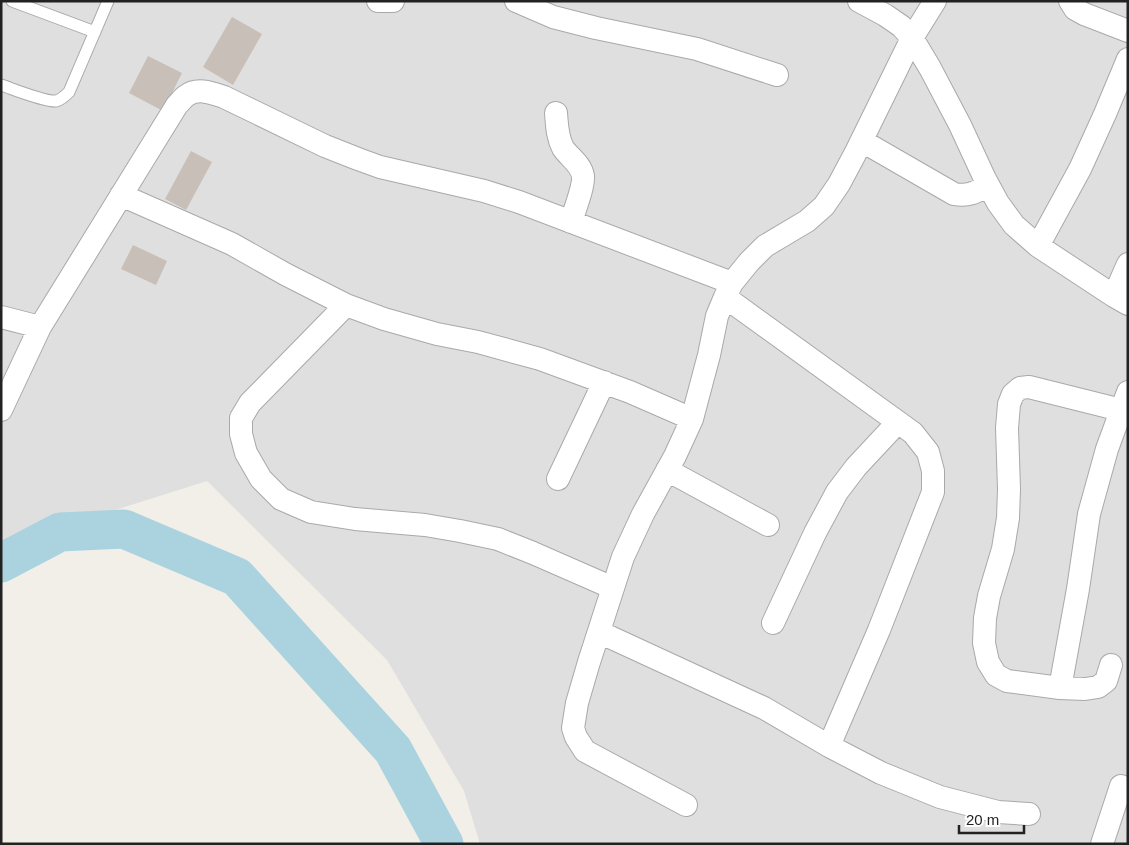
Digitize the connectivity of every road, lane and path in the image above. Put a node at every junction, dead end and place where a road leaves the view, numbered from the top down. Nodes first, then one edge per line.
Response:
1 (12, 1) edge
2 (108, 1) edge
3 (378, 1) edge
4 (394, 1) edge
5 (516, 1) edge
6 (859, 1) edge
7 (935, 1) edge
8 (1070, 1) edge
9 (1128, 31) edge
10 (95, 32) junction
11 (912, 38) junction
12 (1128, 59) edge
13 (777, 75) dead end
14 (1, 85) edge
15 (556, 113) dead end
16 (862, 141) junction
17 (988, 185) junction
18 (121, 195) junction
19 (571, 222) junction
20 (1038, 246) junction
21 (1128, 264) edge
22 (728, 290) junction
23 (1121, 300) edge
24 (346, 305) junction
25 (1, 317) edge
26 (40, 327) junction
27 (604, 382) junction
28 (1125, 401) edge
29 (1, 410) edge
30 (692, 419) junction
31 (898, 422) junction
32 (667, 470) junction
33 (558, 479) dead end
34 (768, 525) dead end
35 (613, 588) junction
36 (773, 623) dead end
37 (599, 632) junction
38 (1111, 665) dead end
39 (1060, 688) junction
40 (830, 746) junction
41 (1121, 786) dead end
42 (686, 805) dead end
43 (1029, 814) dead end
44 (1102, 844) edge

1 - 10 lane
2 - 10 lane
3 - 4 street
5 - 13 street
6 - 11 street
7 - 11 street
8 - 9 street
10 - 14 lane
11 - 16 street
11 - 17 street
12 - 20 street
15 - 19 street
16 - 17 street
16 - 22 street
17 - 20 street
18 - 19 street
18 - 24 street
18 - 26 street
19 - 22 street
20 - 23 street
21 - 23 street
22 - 30 street
22 - 31 street
24 - 27 street
24 - 35 street
25 - 26 street
26 - 29 street
27 - 30 street
27 - 33 street
28 - 39 street
28 - 39 street
30 - 32 street
31 - 36 street
31 - 40 street
32 - 34 street
32 - 35 street
35 - 37 street
37 - 40 street
37 - 42 street
38 - 39 street
40 - 43 street
41 - 44 street

